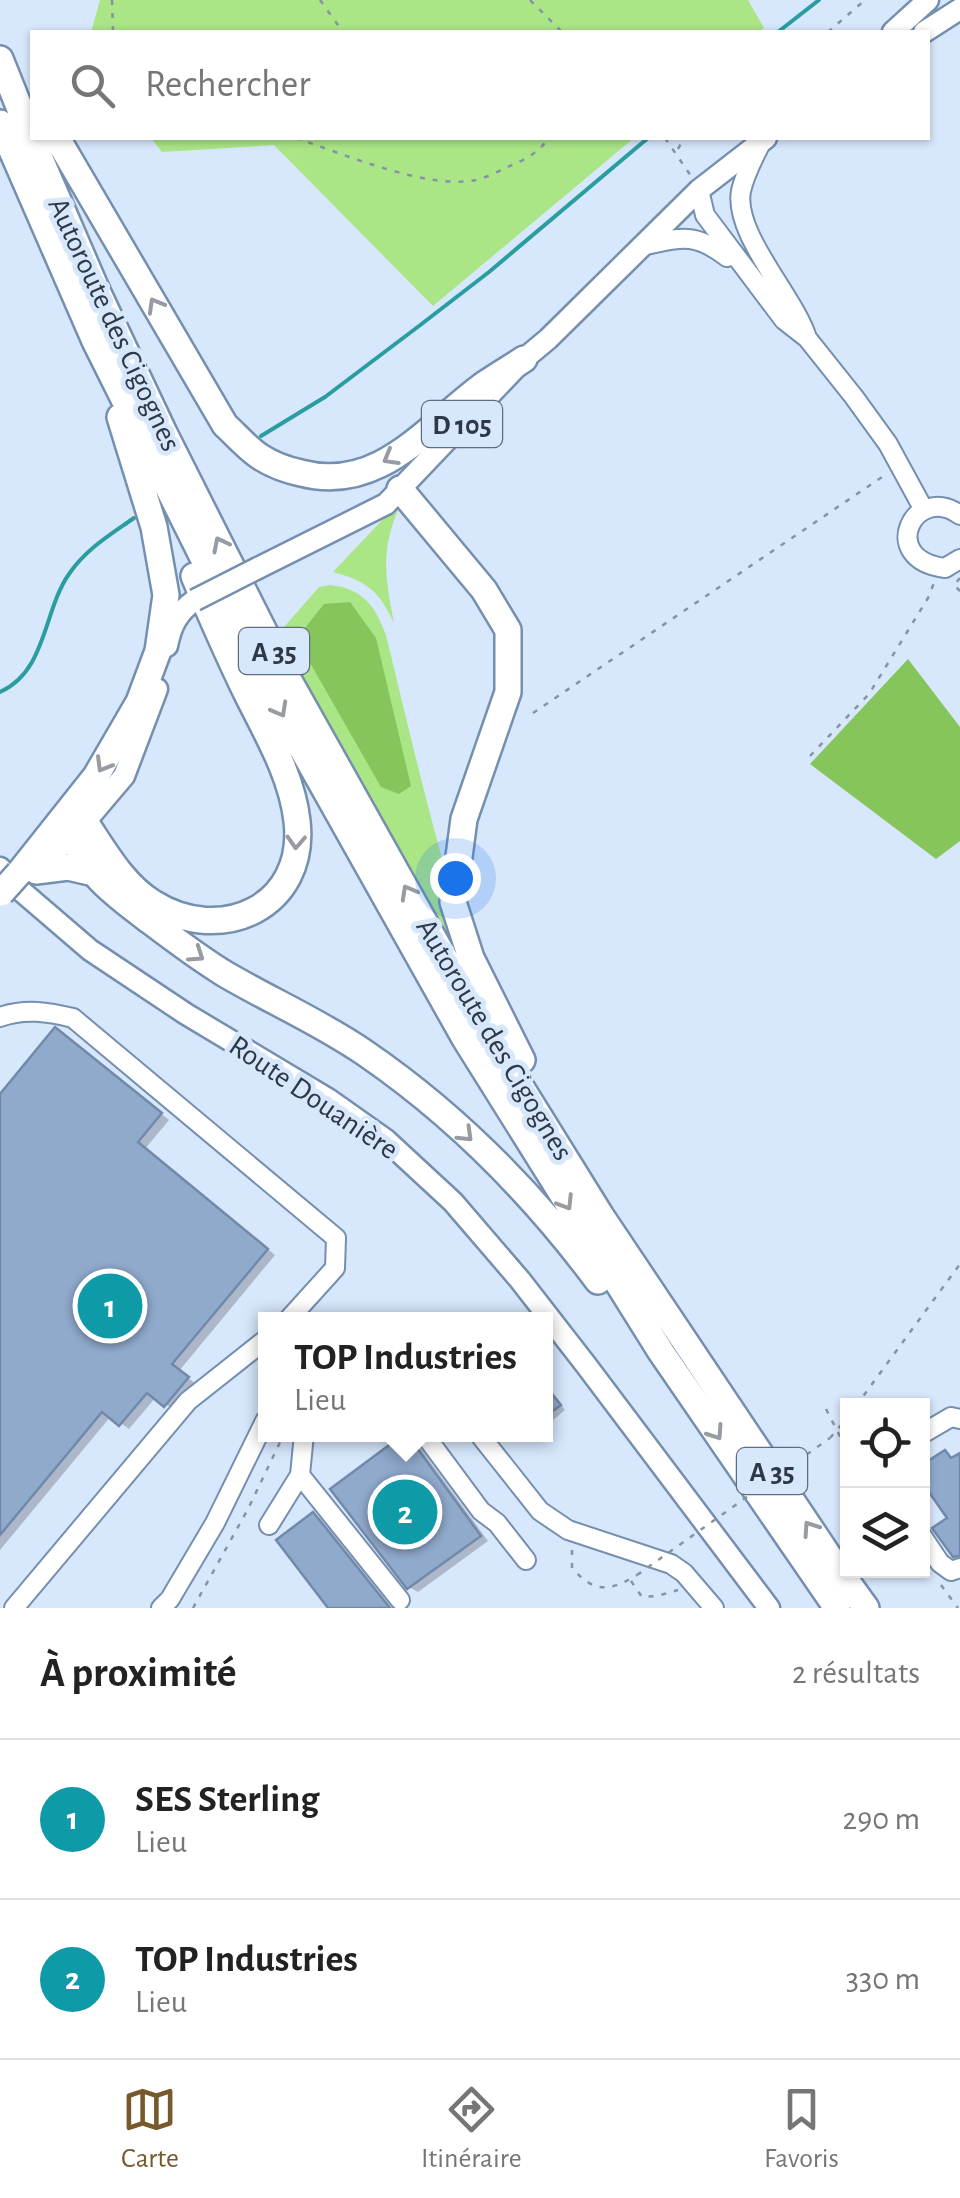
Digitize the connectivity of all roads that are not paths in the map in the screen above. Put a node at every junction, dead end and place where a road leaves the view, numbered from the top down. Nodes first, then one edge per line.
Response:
1 (928, 0) edge
2 (960, 8) edge
3 (895, 30) edge
4 (927, 30) edge
5 (0, 40) edge
6 (0, 59) edge
7 (30, 92) edge
8 (0, 123) edge
9 (30, 134) edge
10 (33, 140) edge
11 (58, 140) edge
12 (763, 140) edge
13 (763, 140) edge
14 (699, 190) junction
15 (641, 246) junction
16 (744, 269) junction
17 (807, 338) junction
18 (96, 341) junction
19 (524, 359) junction
20 (393, 497) junction
21 (924, 510) junction
22 (960, 515) edge
23 (954, 574) edge
24 (80, 826) junction
25 (94, 873) junction
26 (9, 884) edge
27 (0, 1017) edge
28 (601, 1216) junction
29 (295, 1312) edge
30 (545, 1312) edge
31 (553, 1322) edge
32 (258, 1346) edge
33 (660, 1352) junction
34 (960, 1418) edge
35 (930, 1429) edge
36 (258, 1436) edge
37 (303, 1442) edge
38 (430, 1442) edge
39 (486, 1442) edge
40 (300, 1475) junction
41 (269, 1525) dead end
42 (930, 1547) edge
43 (526, 1560) dead end
44 (960, 1568) edge
45 (400, 1600) dead end
46 (14, 1608) edge
47 (161, 1608) edge
48 (714, 1608) edge
49 (768, 1608) edge
50 (837, 1608) edge
51 (866, 1608) edge

1 - 3 main road
2 - 4 main road
5 - 7 highway
9 -> 6 highway, Autoroute des Cigognes / A 35
8 - 18 highway, Autoroute des Cigognes / A 35
28 -> 10 highway, Autoroute des Cigognes / A 35
19 -> 11 highway
12 - 14 main road, D 105
13 - 17 street
14 - 15 main road, D 105
14 - 16 street
15 - 16 street
15 - 19 main road, D 105
16 - 17 street
17 - 21 street
18 -> 24 highway
18 -> 26 highway
18 -> 33 highway, Autoroute des Cigognes / A 35
19 - 20 main road, D 105
20 - 24 main road, bridge
20 - 28 highway
21 - 22 street
21 - 23 street
24 - 25 highway
24 - 26 main road
25 - 26 highway
25 -> 33 highway
26 - 30 main road, Route Douanière
27 - 29 street
51 -> 28 highway, Autoroute des Cigognes / A 35
31 - 49 main road, Route Douanière
32 - 46 street
33 -> 50 highway, Autoroute des Cigognes / A 35
34 - 35 street
36 - 47 street
37 - 40 street
38 - 43 street
39 - 48 street
40 - 41 street
40 - 45 street
42 - 44 street

